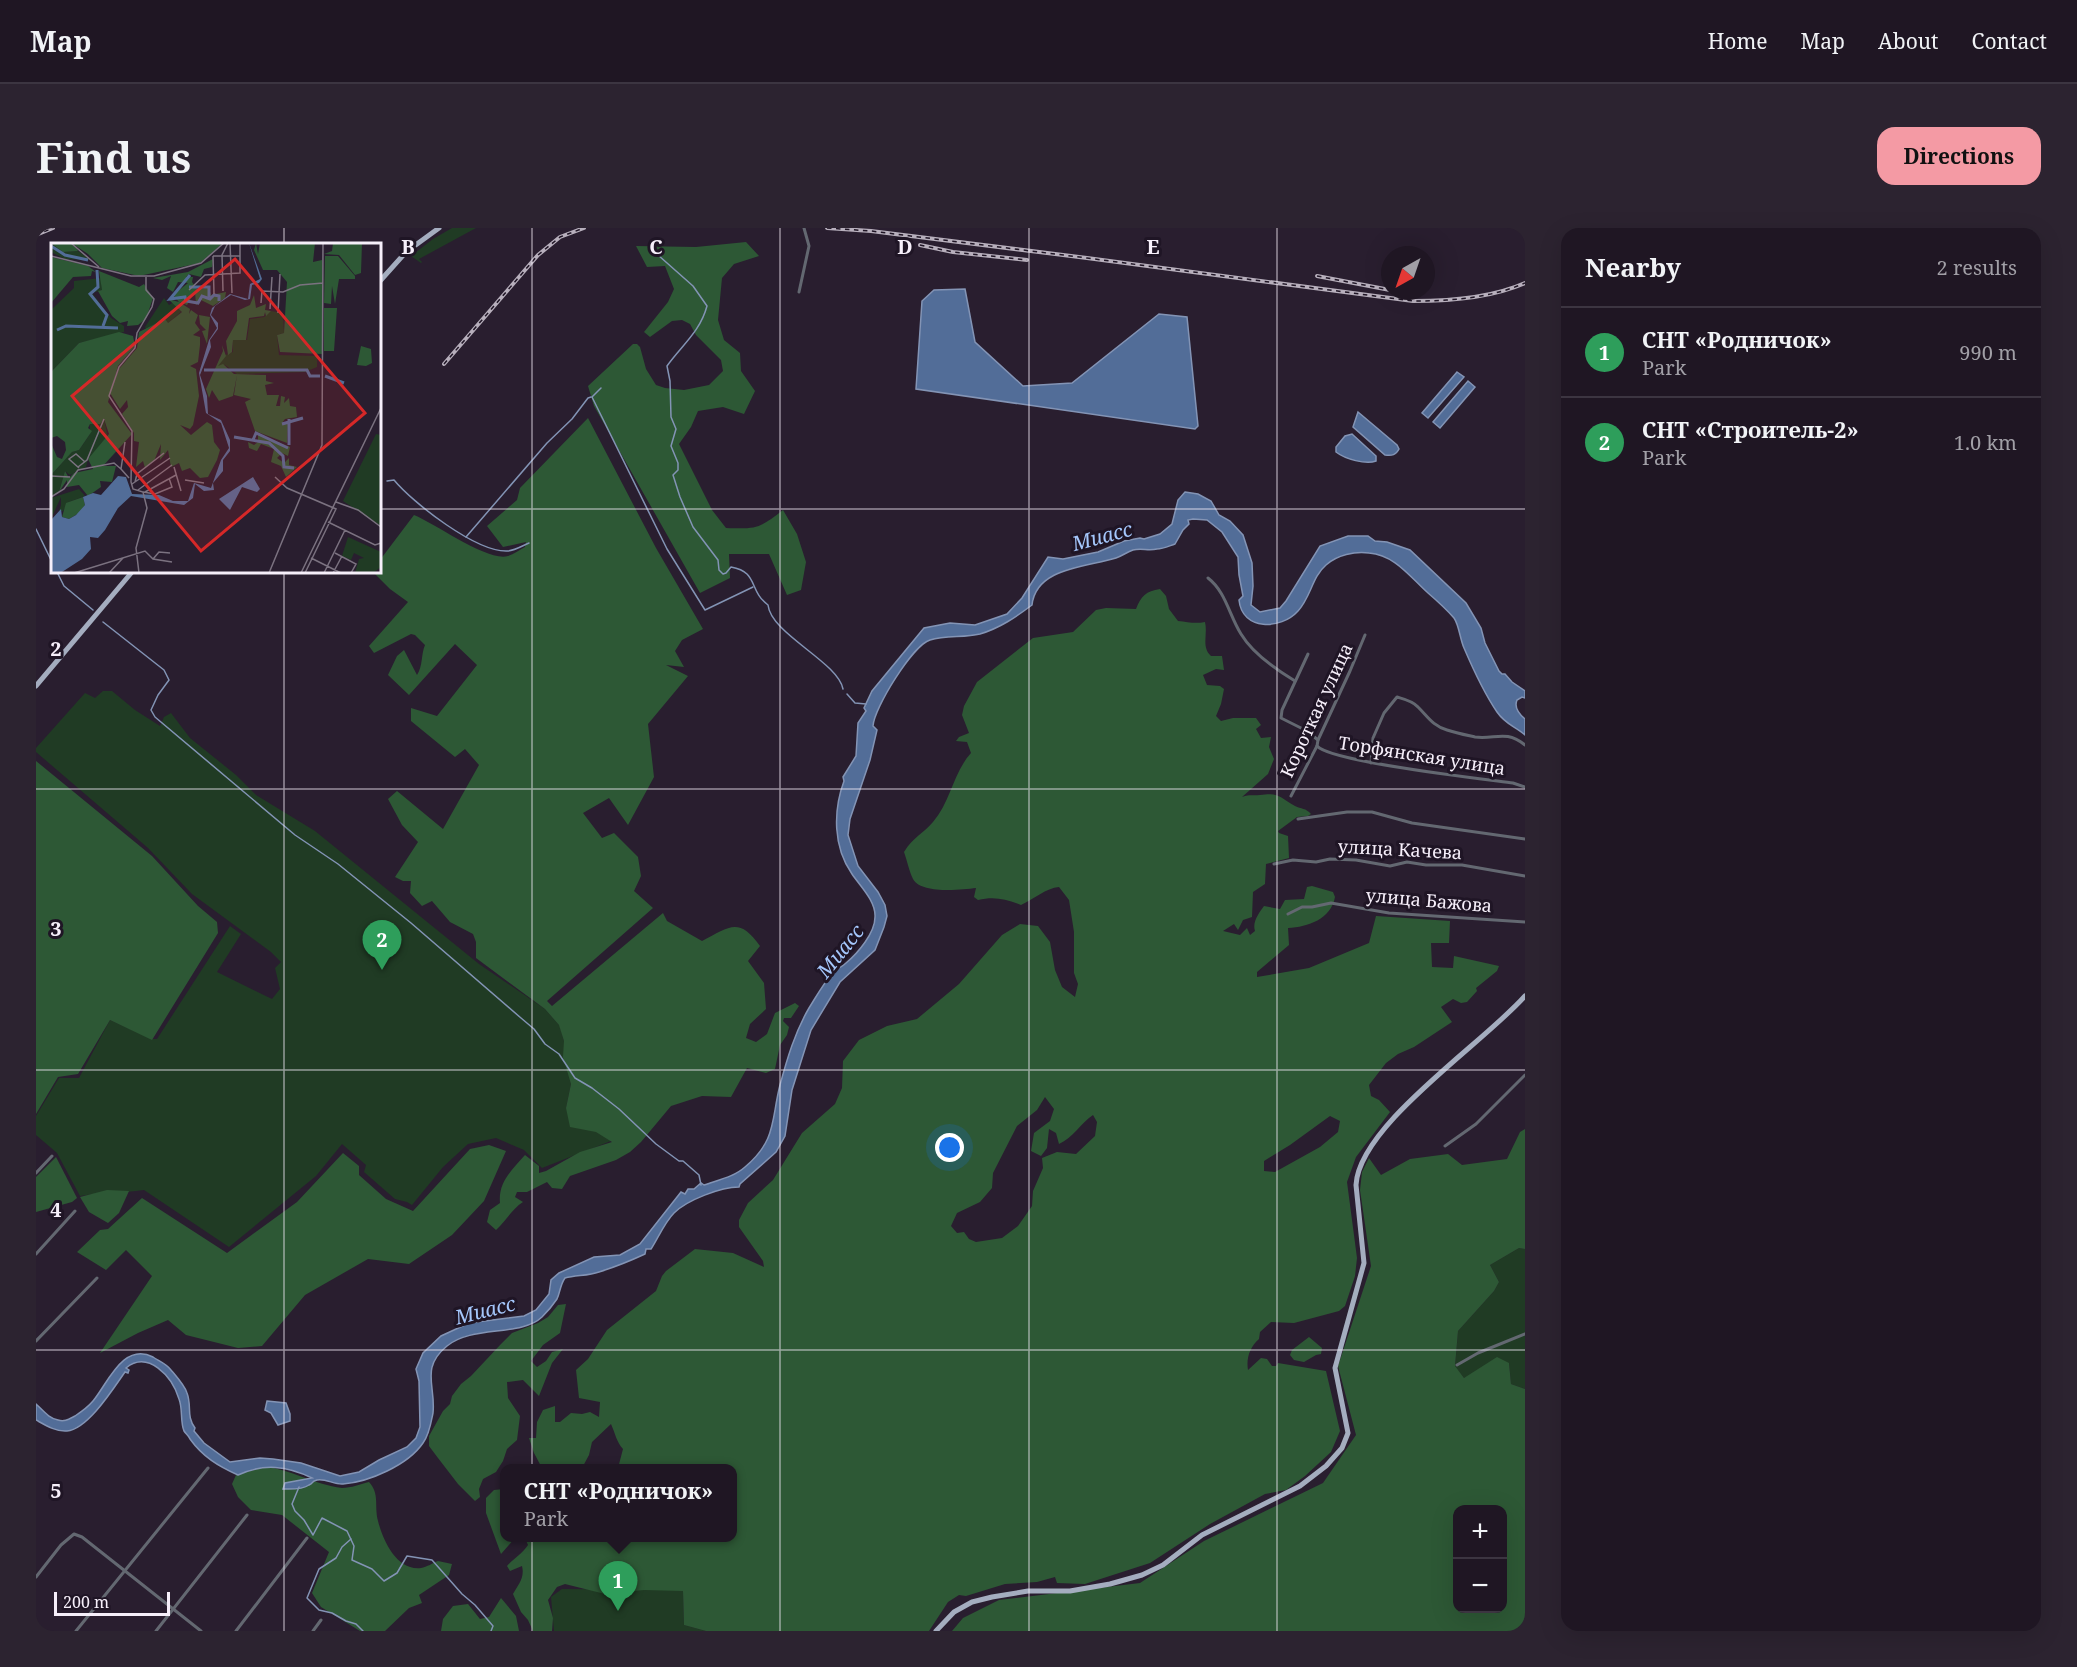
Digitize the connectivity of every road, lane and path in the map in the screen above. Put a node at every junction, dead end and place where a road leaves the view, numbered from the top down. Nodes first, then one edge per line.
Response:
1 (440, 228) edge
2 (804, 228) edge
3 (381, 280) edge
4 (799, 292) dead end
5 (131, 573) edge
6 (1208, 578) dead end
7 (1365, 635) dead end
8 (1308, 654) dead end
9 (1295, 681) junction
10 (36, 686) edge
11 (1318, 740) junction
12 (1525, 745) edge
13 (1317, 746) junction
14 (1371, 763) junction
15 (1525, 786) edge
16 (1291, 796) dead end
17 (1298, 819) dead end
18 (1525, 839) edge
19 (1274, 864) dead end
20 (1525, 876) edge
21 (1288, 914) dead end
22 (1525, 922) edge
23 (1525, 996) edge
24 (1525, 1075) edge
25 (1445, 1146) dead end
26 (52, 1155) dead end
27 (36, 1173) edge
28 (75, 1211) dead end
29 (36, 1254) edge
30 (97, 1278) dead end
31 (1525, 1334) edge
32 (36, 1341) edge
33 (1457, 1365) dead end
34 (208, 1468) dead end
35 (247, 1515) dead end
36 (307, 1538) dead end
37 (126, 1570) junction
38 (36, 1577) edge
39 (174, 1609) junction
40 (321, 1620) dead end
41 (76, 1631) edge
42 (156, 1631) edge
43 (201, 1631) edge
44 (236, 1631) edge
45 (313, 1631) edge
46 (936, 1631) edge

1 - 3 main road
2 - 4 street
5 - 10 main road
6 - 9 street
7 - 11 street, Короткая улица
8 - 9 street
9 - 11 street, Торфянская улица
11 - 13 street, Короткая улица
12 - 14 street
13 - 14 street, Торфянская улица
13 - 16 street, Короткая улица
14 - 15 street, Торфянская улица
17 - 18 street
19 - 20 street, улица Качева
21 - 22 street, улица Бажова
23 - 46 main road
24 - 25 street
26 - 27 street
28 - 29 street
30 - 32 street
31 - 33 street
34 - 37 street
35 - 39 street
36 - 44 street
37 - 38 street
37 - 39 street
37 - 41 street
39 - 42 street
39 - 43 street
40 - 45 street

